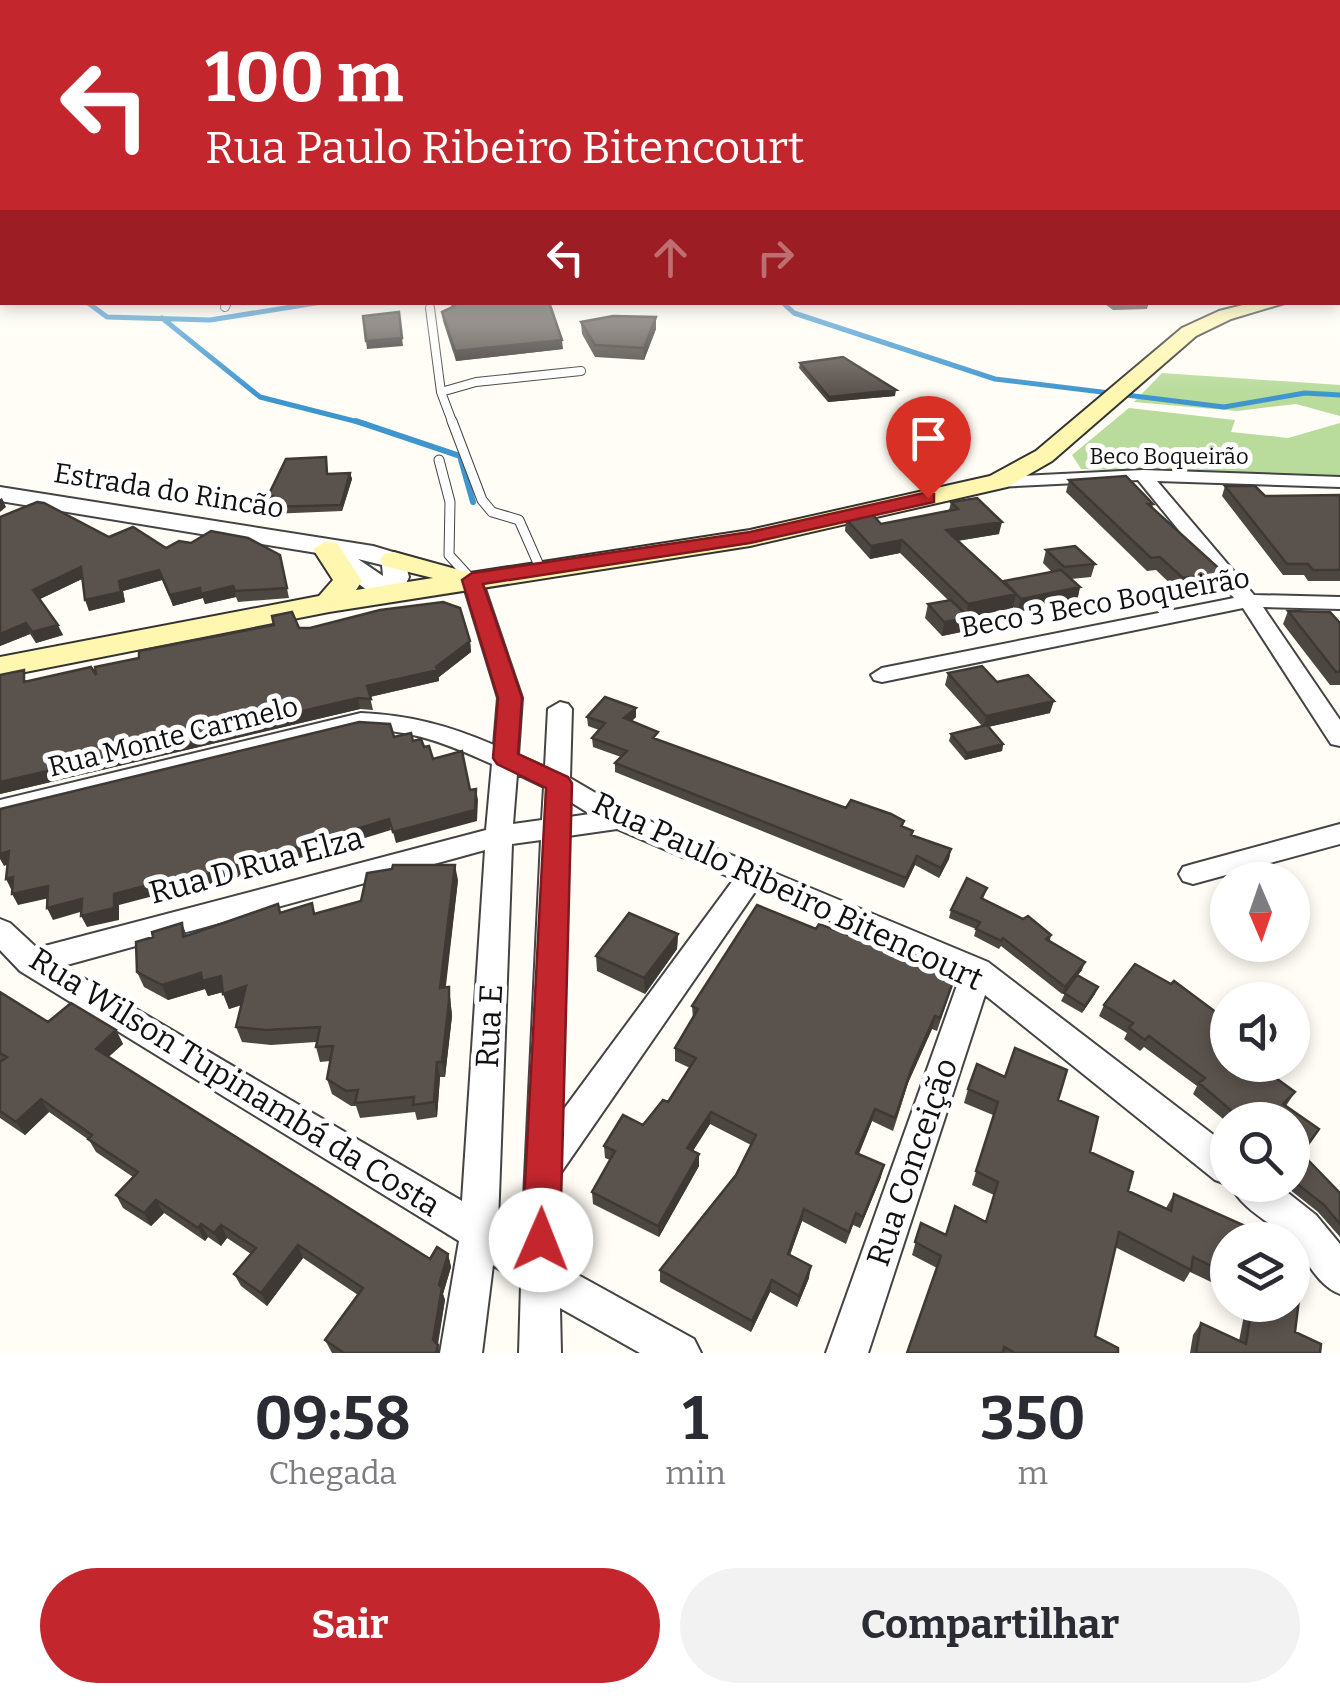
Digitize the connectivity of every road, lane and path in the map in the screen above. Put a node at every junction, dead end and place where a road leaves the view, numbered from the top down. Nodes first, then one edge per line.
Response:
1 (1267, 305) edge
2 (430, 308) dead end
3 (582, 371) dead end
4 (441, 392) junction
5 (439, 460) dead end
6 (1144, 475) junction
7 (998, 482) junction
8 (1340, 482) edge
9 (0, 494) edge
10 (327, 549) junction
11 (394, 560) junction
12 (541, 570) junction
13 (472, 580) junction
14 (389, 593) junction
15 (1248, 601) junction
16 (329, 603) junction
17 (1340, 604) edge
18 (0, 667) edge
19 (882, 675) dead end
20 (560, 709) dead end
21 (361, 721) joint
22 (1340, 738) edge
23 (506, 758) junction
24 (559, 783) junction
25 (0, 809) edge
26 (619, 818) junction
27 (556, 829) junction
28 (1340, 834) edge
29 (499, 836) junction
30 (752, 874) junction
31 (1194, 874) dead end
32 (0, 931) edge
33 (31, 962) junction
34 (977, 971) junction
35 (1210, 1154) edge
36 (542, 1169) junction
37 (1270, 1202) edge
38 (479, 1232) junction
39 (1340, 1275) edge
40 (541, 1276) junction
41 (460, 1353) edge
42 (540, 1353) edge
43 (680, 1353) edge
44 (847, 1353) edge

1 - 7 main road
2 - 4 lane
3 - 4 lane
4 - 12 lane
5 - 13 lane
6 - 7 street, Beco Boqueirão
6 - 8 street, Beco Boqueirão
6 - 15 street
7 - 12 main road
9 - 10 street, Estrada do Rincão
10 - 11 street, Estrada do Rincão
10 - 14 street, Estrada do Rincão
10 - 16 main road
11 - 13 main road
11 - 14 street
12 - 13 main road
13 - 14 main road
13 - 23 street, Rua E
14 - 16 main road
15 - 17 street, Beco 3 Beco Boqueirão
15 - 19 street, Beco 3 Beco Boqueirão
15 - 22 street
16 - 18 main road
20 - 24 street
21 - 23 street, Rua Paulo Ribeiro Bitencourt
21 - 25 street, Rua Monte Carmelo
23 - 24 street, Rua Paulo Ribeiro Bitencourt
23 - 29 street, Rua E
24 - 26 street, Rua Paulo Ribeiro Bitencourt
24 - 27 street
26 - 27 street, Rua D Rua Elza
26 - 30 street, Rua Paulo Ribeiro Bitencourt
27 - 29 street, Rua D Rua Elza
27 - 36 street
28 - 31 street
29 - 33 street, Rua D Rua Elza
29 - 38 street, Rua E
30 - 34 street, Rua Paulo Ribeiro Bitencourt
30 - 36 street
32 - 33 street, Rua Wilson Tupinambá da Costa
33 - 38 street, Rua Wilson Tupinambá da Costa
34 - 35 street, Rua Paulo Ribeiro Bitencourt
34 - 44 street, Rua Conceição
36 - 40 street
37 - 39 street
38 - 40 street, Rua Wilson Tupinambá da Costa
38 - 41 street, Rua E
40 - 42 street
40 - 43 street, Rua Wilson Tupinambá da Costa

